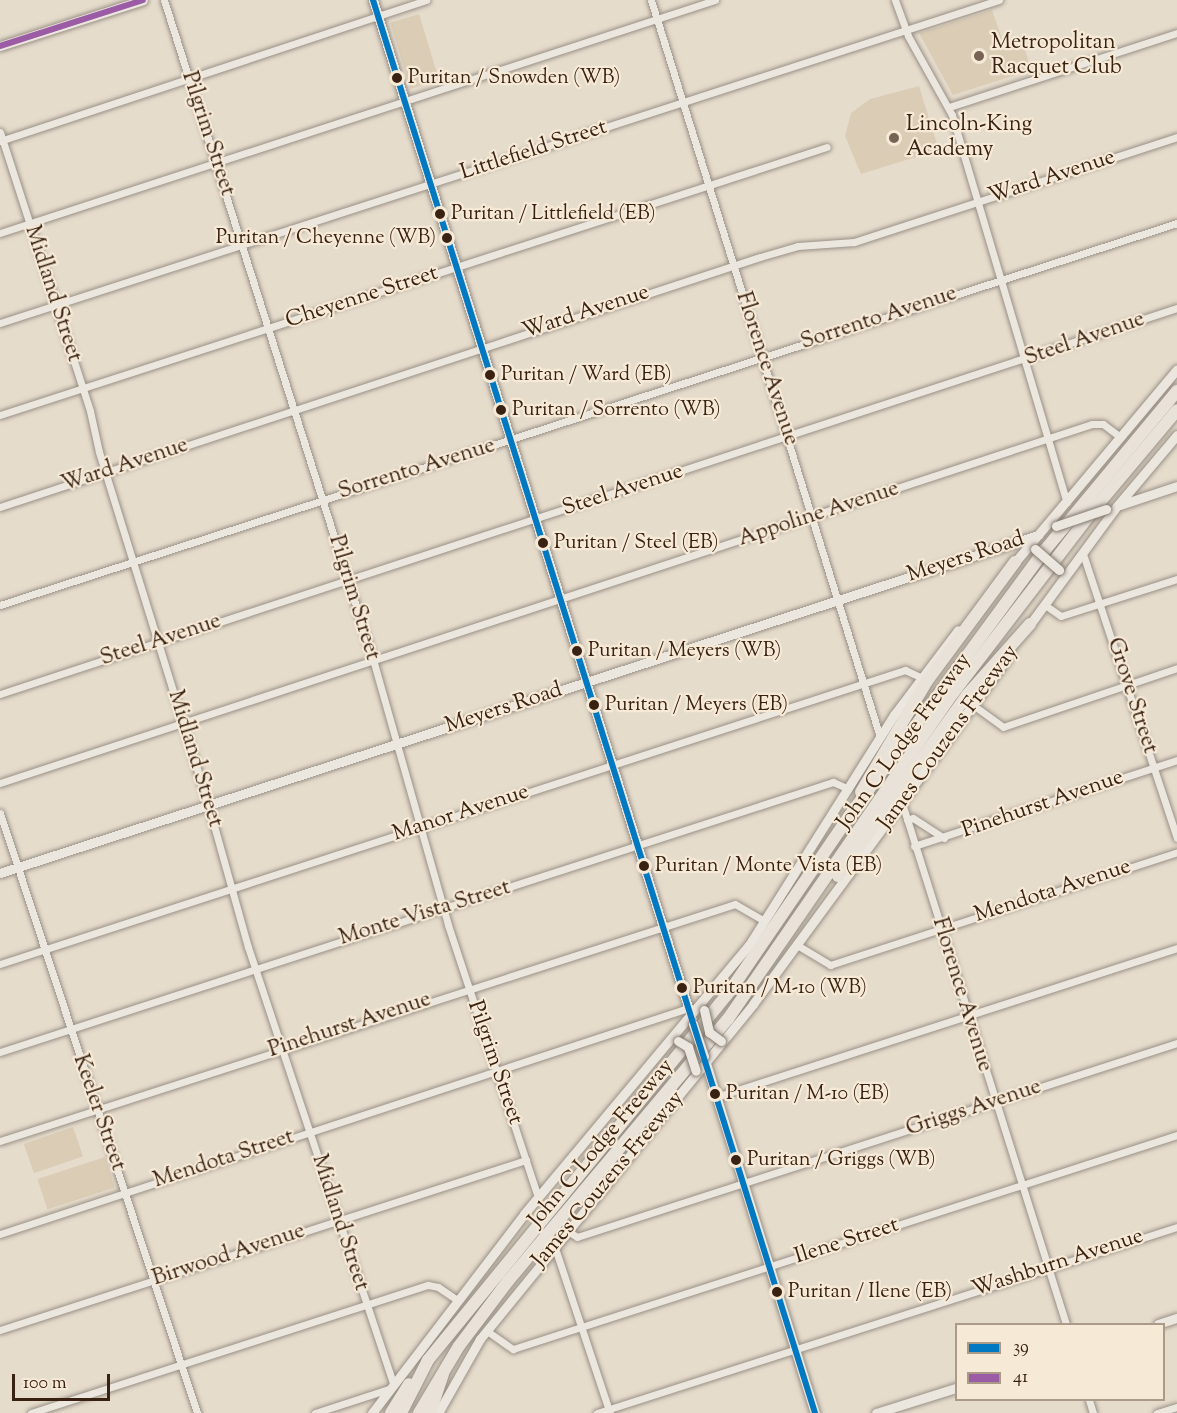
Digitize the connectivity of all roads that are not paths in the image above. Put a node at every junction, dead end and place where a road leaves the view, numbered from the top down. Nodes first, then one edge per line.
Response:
1 (143, 0) edge
2 (164, 0) edge
3 (373, 0) edge
4 (426, 0) edge
5 (651, 0) edge
6 (715, 0) edge
7 (895, 0) edge
8 (999, 0) edge
9 (378, 17) junction
10 (657, 18) junction
11 (906, 30) junction
12 (1177, 33) edge
13 (0, 46) edge
14 (190, 80) junction
15 (404, 100) junction
16 (683, 102) junction
17 (949, 107) junction
18 (1177, 137) edge
19 (1, 138) edge
20 (827, 147) dead end
21 (217, 162) junction
22 (431, 184) junction
23 (709, 184) junction
24 (978, 202) junction
25 (30, 223) junction
26 (1177, 223) edge
27 (0, 233) edge
28 (243, 245) junction
29 (734, 266) junction
30 (456, 268) junction
31 (1001, 280) junction
32 (56, 306) junction
33 (1177, 308) edge
34 (0, 323) edge
35 (270, 328) junction
36 (482, 349) junction
37 (763, 357) junction
38 (1025, 360) junction
39 (1177, 369) edge
40 (82, 389) junction
41 (1177, 390) edge
42 (295, 409) junction
43 (1177, 410) edge
44 (0, 415) edge
45 (1177, 435) edge
46 (1120, 437) junction
47 (788, 438) junction
48 (510, 441) junction
49 (1049, 441) junction
50 (106, 473) junction
51 (1177, 486) edge
52 (323, 499) junction
53 (1067, 502) junction
54 (1117, 506) junction
55 (0, 507) edge
56 (813, 516) junction
57 (536, 519) junction
58 (1040, 534) junction
59 (1032, 548) junction
60 (1083, 554) junction
61 (133, 561) junction
62 (1015, 562) junction
63 (1063, 573) junction
64 (347, 579) junction
65 (1177, 579) edge
66 (838, 599) junction
67 (561, 601) junction
68 (1100, 604) junction
69 (0, 605) edge
70 (1045, 605) junction
71 (1030, 624) junction
72 (158, 641) junction
73 (374, 663) junction
74 (1177, 668) edge
75 (920, 677) junction
76 (586, 682) junction
77 (864, 683) junction
78 (1127, 684) junction
79 (0, 694) edge
80 (972, 705) junction
81 (183, 723) junction
82 (880, 737) junction
83 (398, 743) junction
84 (1177, 760) edge
85 (612, 764) junction
86 (1154, 768) junction
87 (0, 783) edge
88 (849, 789) junction
89 (902, 803) junction
90 (208, 804) junction
91 (0, 813) edge
92 (850, 815) junction
93 (907, 820) junction
94 (420, 827) junction
95 (944, 838) junction
96 (1177, 838) edge
97 (638, 845) junction
98 (914, 846) junction
99 (1177, 852) edge
100 (18, 867) junction
101 (0, 873) edge
102 (231, 886) junction
103 (809, 908) junction
104 (443, 909) junction
105 (765, 921) junction
106 (662, 925) junction
107 (940, 929) junction
108 (797, 945) junction
109 (1177, 948) edge
110 (44, 949) junction
111 (0, 964) edge
112 (254, 967) junction
113 (717, 985) junction
114 (469, 988) junction
115 (691, 1016) junction
116 (967, 1016) junction
117 (70, 1029) junction
118 (723, 1041) junction
119 (1177, 1043) edge
120 (668, 1044) junction
121 (281, 1049) junction
122 (0, 1052) edge
123 (705, 1060) junction
124 (496, 1071) junction
125 (694, 1075) junction
126 (716, 1097) junction
127 (995, 1102) junction
128 (96, 1108) junction
129 (309, 1132) junction
130 (1177, 1135) edge
131 (0, 1141) edge
132 (526, 1160) junction
133 (744, 1183) junction
134 (1022, 1185) junction
135 (125, 1192) junction
136 (538, 1197) junction
137 (338, 1221) junction
138 (1177, 1227) edge
139 (566, 1230) junction
140 (0, 1234) edge
141 (554, 1245) junction
142 (770, 1267) junction
143 (1048, 1268) junction
144 (153, 1280) junction
145 (457, 1300) junction
146 (366, 1305) junction
147 (1177, 1318) edge
148 (1066, 1323) edge
149 (1161, 1323) edge
150 (581, 1327) junction
151 (0, 1330) edge
152 (487, 1330) junction
153 (795, 1349) junction
154 (428, 1360) junction
155 (182, 1365) junction
156 (444, 1370) junction
157 (391, 1386) junction
158 (955, 1389) edge
159 (1177, 1407) edge
160 (609, 1411) edge
161 (31, 1413) edge
162 (197, 1413) edge
163 (315, 1413) edge
164 (372, 1413) edge
165 (391, 1413) edge
166 (401, 1413) edge
167 (419, 1413) edge
168 (430, 1413) edge
169 (438, 1413) edge
170 (597, 1413) edge
171 (815, 1413) edge
172 (876, 1413) edge
173 (1157, 1413) edge

1 - 13 street
2 - 14 street, Pilgrim Street
3 - 9 street
4 - 9 street
5 - 10 street, Florence Avenue
6 - 10 street
7 - 11 street
8 - 11 street, Littlefield Street
9 - 14 street
9 - 15 street
10 - 15 street
10 - 16 street, Florence Avenue
11 - 16 street, Littlefield Street
11 - 17 street
12 - 17 street
14 - 19 street
14 - 21 street, Pilgrim Street
15 - 21 street
15 - 22 street
16 - 22 street, Littlefield Street
16 - 23 street, Florence Avenue
17 - 24 street
18 - 24 street, Ward Avenue
19 - 25 street, Midland Street
20 - 23 street, Cheyenne Street
21 - 25 street
21 - 28 street, Pilgrim Street
22 - 28 street, Littlefield Street
22 - 30 street
23 - 29 street, Florence Avenue
23 - 30 street, Cheyenne Street
24 - 29 street, Ward Avenue
24 - 31 street
25 - 27 street
25 - 32 street, Midland Street
26 - 31 street, Sorrento Avenue
28 - 32 street, Littlefield Street
28 - 35 street, Pilgrim Street
29 - 36 street, Ward Avenue
29 - 37 street, Florence Avenue
30 - 35 street, Cheyenne Street
30 - 36 street
31 - 37 street, Sorrento Avenue
31 - 38 street
32 - 34 street, Littlefield Street
32 - 40 street, Midland Street
33 - 38 street, Steel Avenue
35 - 40 street, Cheyenne Street
35 - 42 street, Pilgrim Street
36 - 42 street, Ward Avenue
36 - 48 street
37 - 47 street, Florence Avenue
37 - 48 street, Sorrento Avenue
38 - 47 street, Steel Avenue
38 - 49 street
39 - 46 street
40 - 44 street, Cheyenne Street
40 - 50 street, Midland Street
41 - 92 highway, John C Lodge Freeway
42 - 50 street, Ward Avenue
42 - 52 street, Pilgrim Street
43 - 103 highway, John C Lodge Freeway
45 - 54 street, James Couzens Freeway
46 - 49 street, Appoline Avenue
46 - 53 street
47 - 56 street, Florence Avenue
47 - 57 street, Steel Avenue
48 - 52 street, Sorrento Avenue
48 - 57 street
49 - 53 street
49 - 56 street, Appoline Avenue
50 - 55 street, Ward Avenue
50 - 61 street, Midland Street
51 - 54 street, Meyers Road
52 - 61 street, Sorrento Avenue
52 - 64 street, Pilgrim Street
53 - 58 street
54 - 58 street, Meyers Road, bridge
54 - 60 street, James Couzens Freeway
56 - 66 street, Florence Avenue
56 - 67 street, Appoline Avenue
57 - 64 street, Steel Avenue
57 - 67 street
58 - 59 street, James Couzens Freeway
58 - 66 street, Meyers Road
59 - 62 street, James Couzens Freeway
59 - 63 street, bridge
60 - 63 street, James Couzens Freeway
60 - 68 street, Grove Street
61 - 69 street, Sorrento Avenue
61 - 72 street, Midland Street
62 - 75 street, James Couzens Freeway
62 - 92 highway
63 - 70 street, James Couzens Freeway
64 - 72 street, Steel Avenue
64 - 73 street, Pilgrim Street
65 - 68 street
66 - 76 street, Meyers Road
66 - 77 street, Florence Avenue
67 - 73 street, Appoline Avenue
67 - 76 street
68 - 70 street
68 - 78 street, Grove Street
70 - 71 street, James Couzens Freeway
71 - 80 street, James Couzens Freeway
71 - 103 highway
72 - 79 street, Steel Avenue
72 - 81 street, Midland Street
73 - 81 street, Appoline Avenue
73 - 83 street, Pilgrim Street
74 - 78 street
75 - 77 street, Manor Avenue
75 - 82 street, James Couzens Freeway
76 - 83 street, Meyers Road
76 - 85 street
77 - 82 street, Florence Avenue
77 - 85 street, Manor Avenue
78 - 80 street
78 - 86 street, Grove Street
80 - 89 street, James Couzens Freeway
81 - 87 street, Appoline Avenue
81 - 90 street, Midland Street
82 - 88 street, James Couzens Freeway
83 - 90 street, Meyers Road
83 - 94 street, Pilgrim Street
84 - 86 street, Pinehurst Avenue
85 - 94 street, Manor Avenue
85 - 97 street
86 - 95 street, Pinehurst Avenue
86 - 96 street, Grove Street
88 - 97 street, Monte Vista Street
88 - 105 street, James Couzens Freeway
89 - 93 street, Florence Avenue
89 - 108 street, James Couzens Freeway
90 - 100 street, Meyers Road
90 - 102 street, Midland Street
91 - 100 street, Keeler Street
92 - 154 highway, John C Lodge Freeway
93 - 95 street, Pinehurst Avenue
93 - 98 street, Florence Avenue
94 - 102 street, Manor Avenue
94 - 104 street, Pilgrim Street
95 - 98 street, Pinehurst Avenue
97 - 104 street, Monte Vista Street
97 - 106 street
98 - 107 street, Florence Avenue
99 - 107 street, Mendota Avenue
100 - 101 street, Meyers Road
100 - 110 street, Keeler Street
102 - 110 street, Manor Avenue
102 - 112 street, Midland Street
103 - 156 highway, John C Lodge Freeway
104 - 112 street, Monte Vista Street
104 - 114 street, Pilgrim Street
105 - 106 street, Pinehurst Avenue
105 - 113 street, James Couzens Freeway
106 - 114 street, Pinehurst Avenue
106 - 115 street
107 - 108 street, Mendota Avenue
107 - 116 street, Florence Avenue
108 - 118 street, James Couzens Freeway
109 - 116 street
110 - 111 street, Manor Avenue
110 - 117 street, Keeler Street
112 - 117 street, Monte Vista Street
112 - 121 street, Midland Street
113 - 115 street, James Couzens Freeway
113 - 118 street, bridge
114 - 121 street, Pinehurst Avenue
114 - 124 street, Pilgrim Street
115 - 120 street, James Couzens Freeway
115 - 123 street, bridge
115 - 124 street, Mendota Street
116 - 126 street
116 - 127 street, Florence Avenue
117 - 122 street, Monte Vista Street
117 - 128 street, Keeler Street
118 - 123 street, James Couzens Freeway
119 - 127 street, Griggs Avenue
120 - 125 street, bridge
120 - 136 street, James Couzens Freeway
121 - 128 street, Pinehurst Avenue
121 - 129 street, Midland Street
123 - 125 street, James Couzens Freeway
123 - 126 street
124 - 129 street, Mendota Street
124 - 132 street, Pilgrim Street
125 - 139 street, James Couzens Freeway
126 - 133 street
127 - 133 street, Griggs Avenue
127 - 134 street, Florence Avenue
128 - 131 street, Pinehurst Avenue
128 - 135 street, Keeler Street
129 - 135 street, Mendota Street
129 - 137 street, Midland Street
130 - 134 street, Ilene Street
132 - 136 street, Pilgrim Street
132 - 137 street, Birwood Avenue
133 - 139 street, Griggs Avenue
133 - 142 street
134 - 142 street, Ilene Street
134 - 143 street, Florence Avenue
135 - 140 street, Mendota Street
135 - 144 street, Keeler Street
136 - 145 street, James Couzens Freeway
137 - 144 street, Birwood Avenue
137 - 146 street, Midland Street
138 - 143 street, Washburn Avenue
139 - 141 street, James Couzens Freeway
141 - 150 street
141 - 152 street, James Couzens Freeway
142 - 150 street, Ilene Street
142 - 153 street
143 - 148 street, Florence Avenue
143 - 153 street, Washburn Avenue
144 - 151 street, Birwood Avenue
144 - 155 street, Keeler Street
145 - 146 street
145 - 157 street, James Couzens Freeway
146 - 155 street
146 - 157 street, Midland Street
147 - 149 street
150 - 152 street, Ilene Street
150 - 160 street
152 - 169 street, James Couzens Freeway
153 - 160 street, Washburn Avenue
153 - 171 street
154 - 165 highway
154 - 166 highway, John C Lodge Freeway
155 - 161 street
155 - 162 street, Keeler Street
156 - 167 highway, John C Lodge Freeway
156 - 168 highway
157 - 163 street
157 - 164 street, James Couzens Freeway
158 - 172 street
159 - 173 street
160 - 170 street, Washburn Avenue

